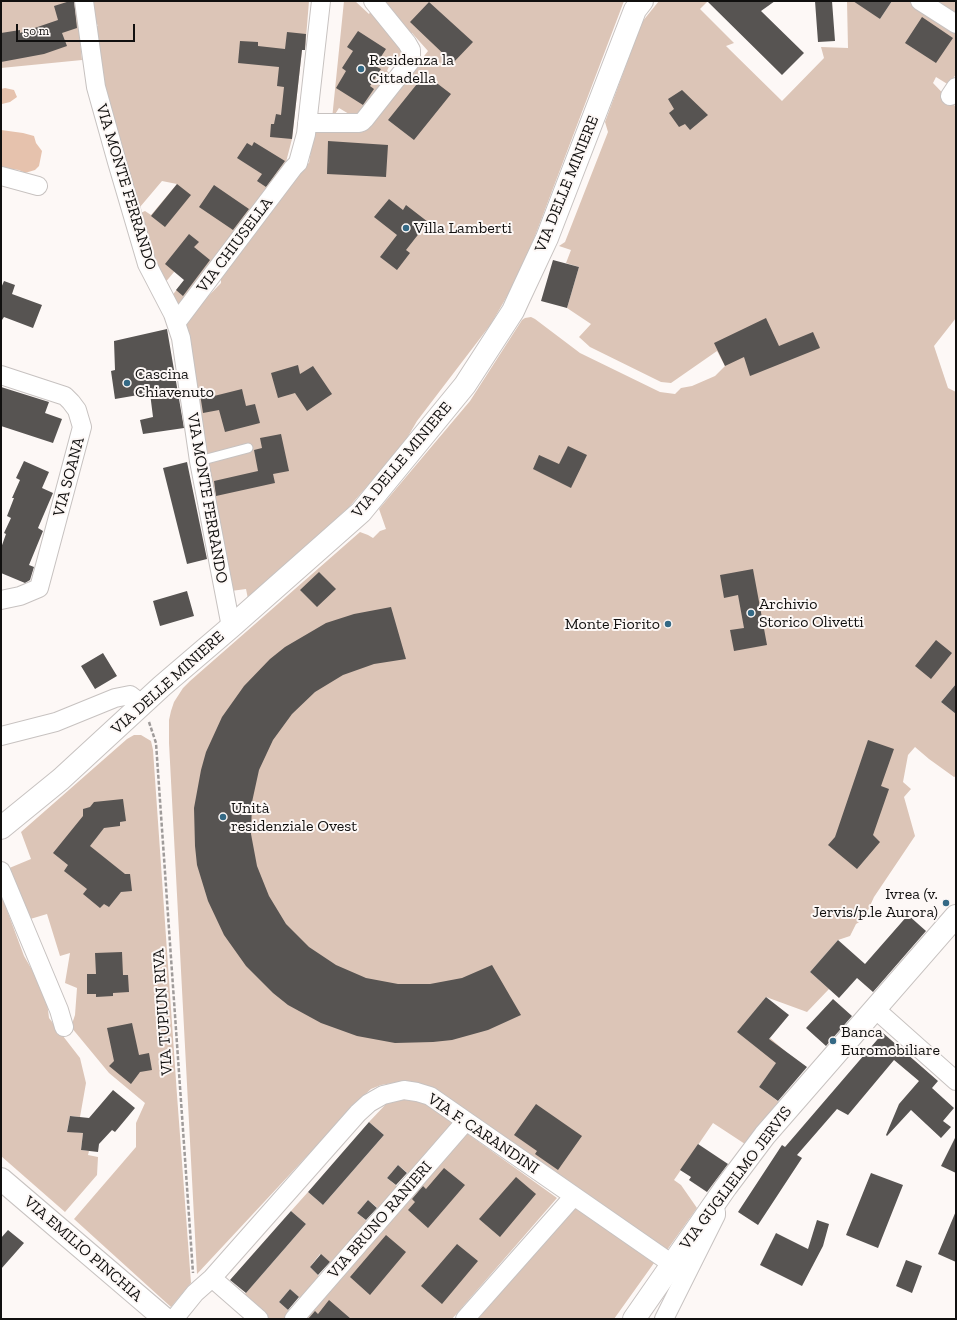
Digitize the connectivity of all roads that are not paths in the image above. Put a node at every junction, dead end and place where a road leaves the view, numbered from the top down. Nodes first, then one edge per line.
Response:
1 (84, 1) edge
2 (312, 1) edge
3 (322, 1) edge
4 (373, 1) edge
5 (642, 1) edge
6 (920, 1) edge
7 (956, 24) edge
8 (307, 123) junction
9 (293, 168) junction
10 (1, 176) edge
11 (38, 186) dead end
12 (176, 323) junction
13 (1, 375) edge
14 (248, 448) dead end
15 (199, 461) junction
16 (1, 600) edge
17 (231, 627) junction
18 (143, 705) junction
19 (56, 722) junction
20 (1, 726) edge
21 (1, 736) edge
22 (1, 828) edge
23 (1, 871) edge
24 (956, 916) edge
25 (874, 1008) junction
26 (64, 1027) dead end
27 (956, 1080) edge
28 (466, 1121) junction
29 (1, 1179) edge
30 (574, 1196) junction
31 (714, 1205) junction
32 (672, 1264) junction
33 (212, 1278) junction
34 (165, 1319) edge
35 (174, 1319) edge
36 (258, 1319) edge
37 (294, 1319) edge
38 (465, 1319) edge
39 (634, 1319) edge
40 (664, 1319) edge

1 - 12 street, VIA MONTE FERRANDO
2 - 9 street
3 - 8 street, VIA CHIUSELLA
4 - 8 street
5 - 17 street, VIA DELLE MINIERE
6 - 7 street
8 - 9 street, VIA CHIUSELLA
9 - 12 street, VIA CHIUSELLA
10 - 11 street
12 - 15 street, VIA MONTE FERRANDO
13 - 16 street, VIA SOANA
14 - 15 lane
15 - 17 street, VIA MONTE FERRANDO
17 - 18 street, VIA DELLE MINIERE
18 - 19 street
18 - 22 street, VIA DELLE MINIERE
19 - 20 street
19 - 21 street
23 - 26 street
24 - 25 street, VIA GUGLIELMO JERVIS
25 - 27 street
25 - 31 street, VIA GUGLIELMO JERVIS
28 - 30 street, VIA F. CARANDINI
28 - 33 street, VIA F. CARANDINI
28 - 37 street, VIA BRUNO RANIERI
29 - 34 street, VIA EMILIO PINCHIA
30 - 32 street, VIA F. CARANDINI
30 - 38 street
31 - 32 street, VIA GUGLIELMO JERVIS
31 - 40 street
32 - 39 street, VIA GUGLIELMO JERVIS
33 - 35 street, VIA F. CARANDINI
33 - 36 street

